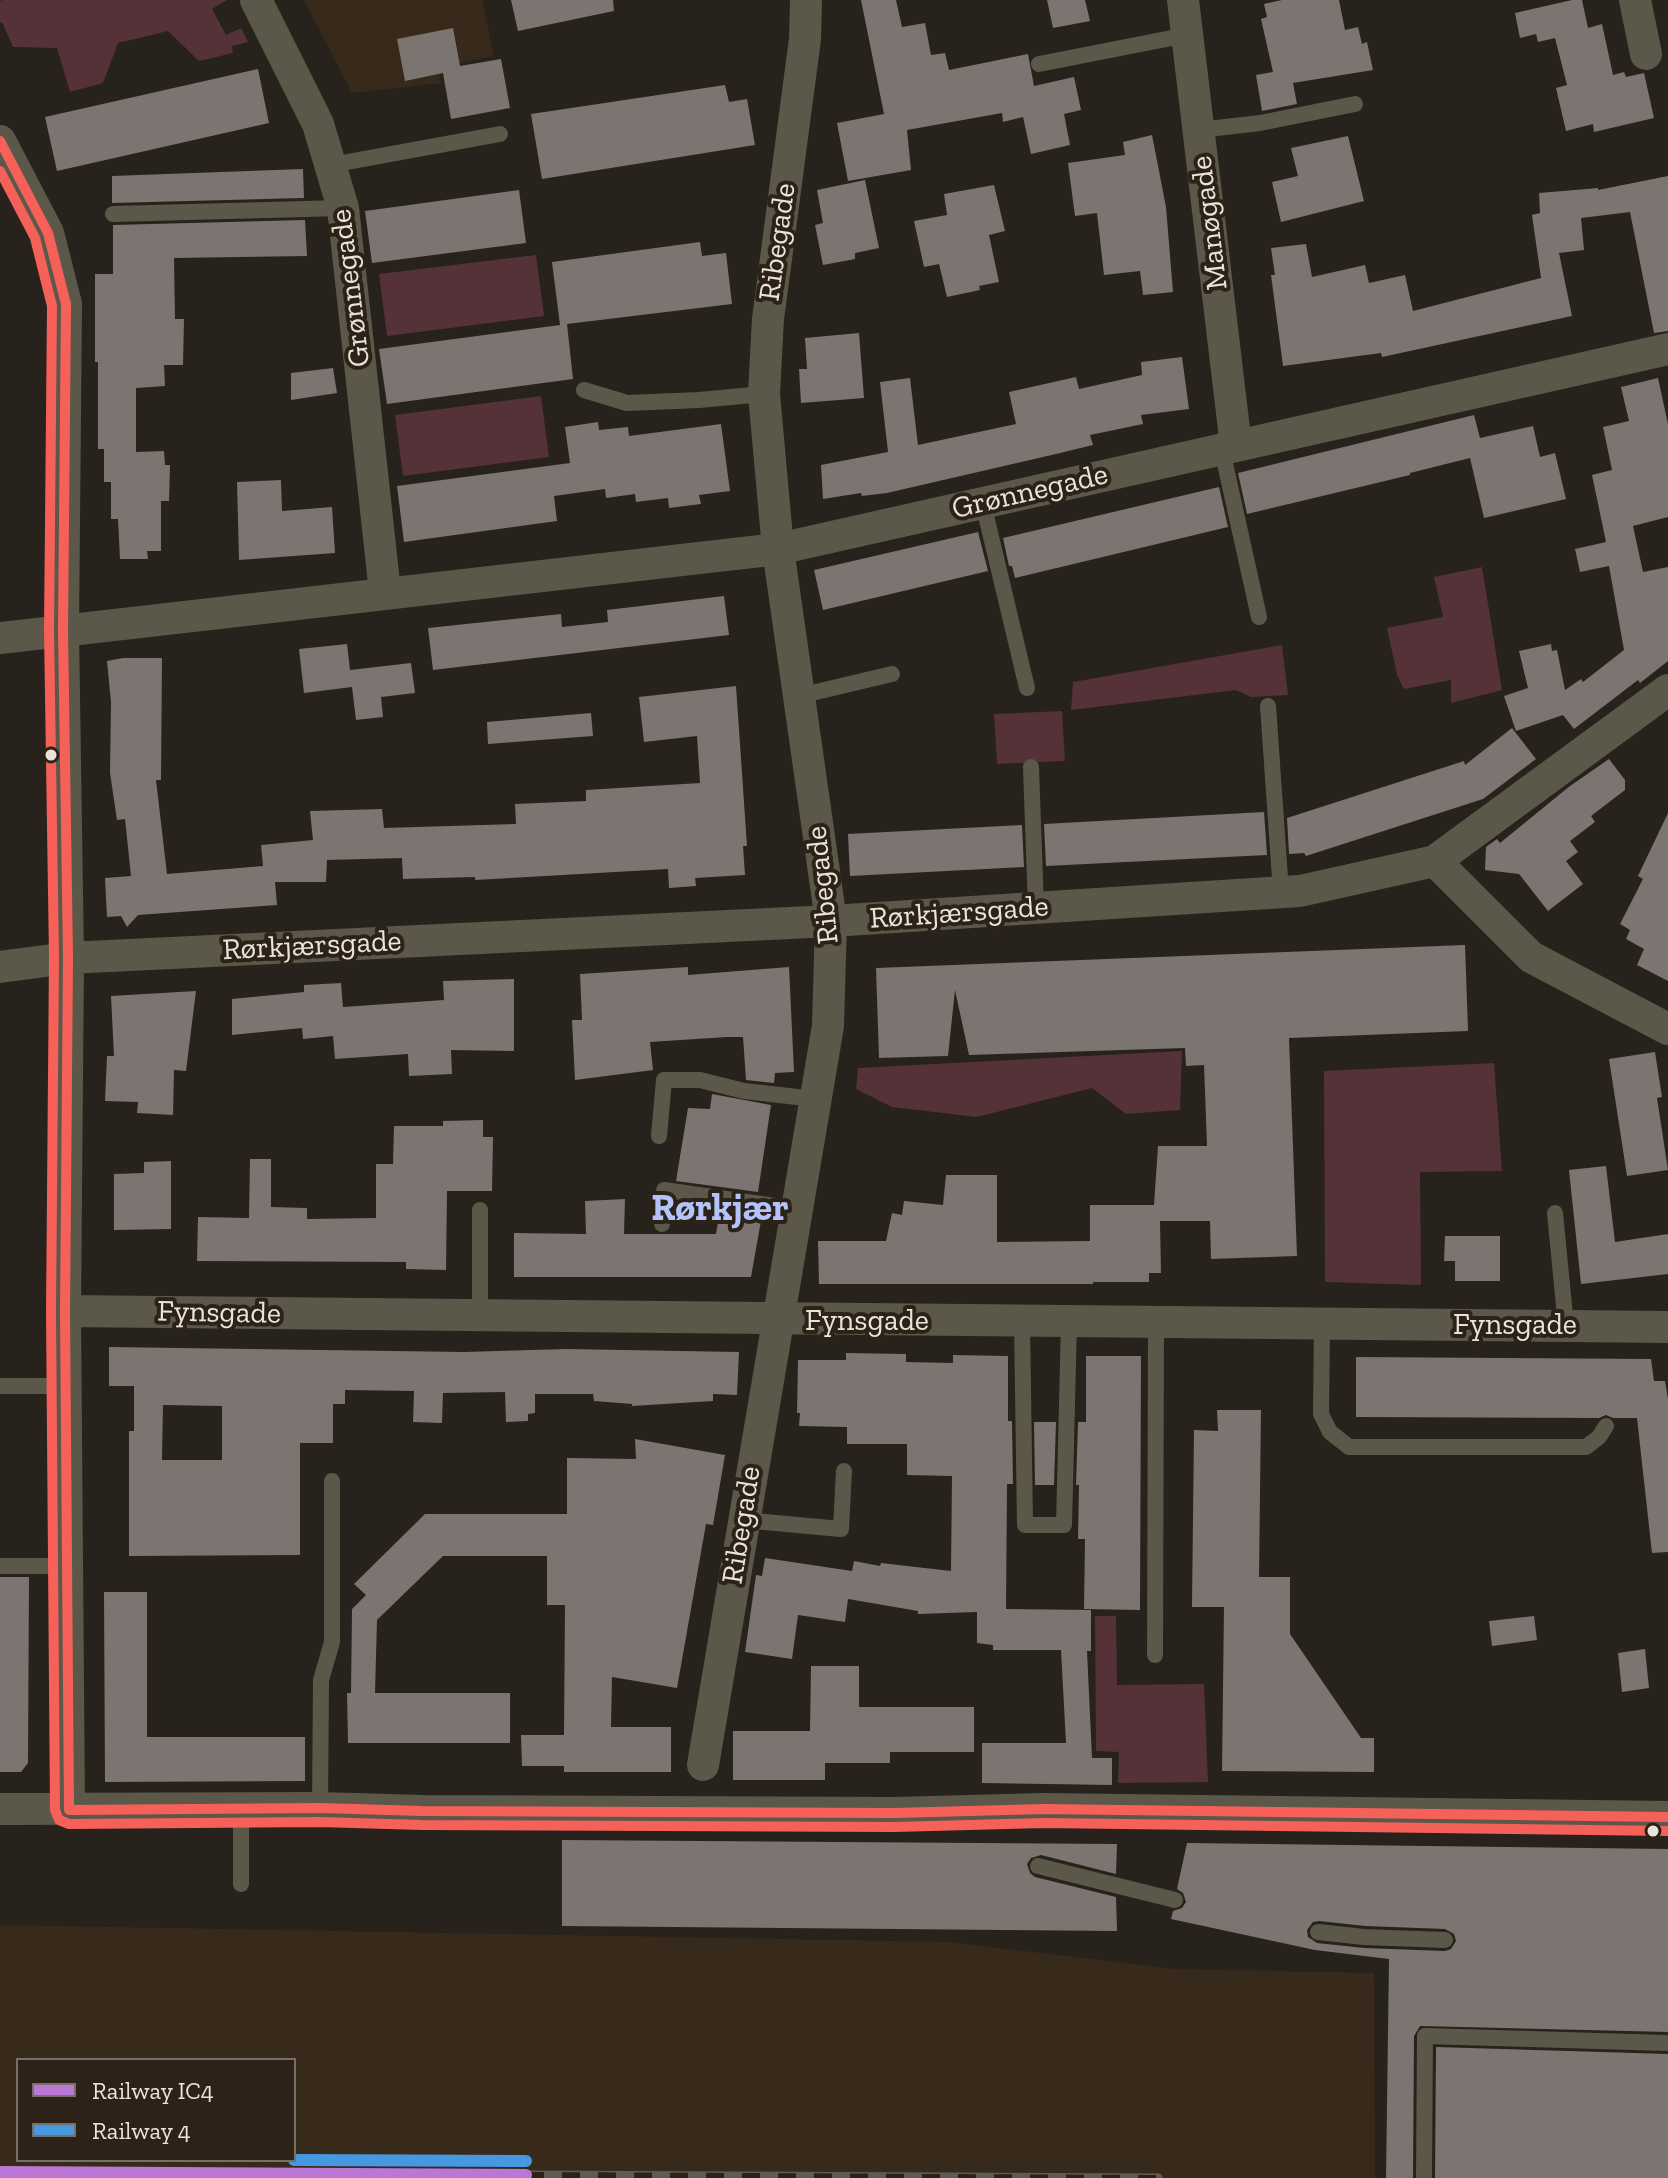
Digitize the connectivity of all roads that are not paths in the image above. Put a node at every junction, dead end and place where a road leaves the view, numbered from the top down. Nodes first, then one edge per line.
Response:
1 (256, 0) edge
2 (806, 0) edge
3 (1183, 0) edge
4 (1635, 0) edge
5 (1187, 35) junction
6 (1646, 54) dead end
7 (1039, 64) dead end
8 (1355, 104) dead end
9 (1199, 130) junction
10 (500, 134) dead end
11 (0, 141) edge
12 (331, 165) junction
13 (343, 208) junction
14 (113, 214) dead end
15 (1668, 349) edge
16 (584, 390) dead end
17 (764, 394) junction
18 (1229, 448) junction
19 (983, 503) junction
20 (778, 549) junction
21 (385, 592) junction
22 (1259, 617) dead end
23 (63, 630) junction
24 (0, 638) edge
25 (892, 674) dead end
26 (1027, 688) dead end
27 (1668, 690) edge
28 (799, 696) junction
29 (1268, 706) dead end
30 (1031, 767) dead end
31 (1435, 861) junction
32 (1281, 892) junction
33 (1036, 908) junction
34 (831, 921) junction
35 (68, 958) junction
36 (0, 967) edge
37 (1668, 1029) edge
38 (815, 1099) junction
39 (659, 1136) dead end
40 (796, 1209) junction
41 (480, 1210) dead end
42 (1555, 1213) dead end
43 (662, 1224) dead end
44 (65, 1311) junction
45 (480, 1316) junction
46 (777, 1320) junction
47 (1022, 1322) junction
48 (1069, 1322) junction
49 (1156, 1323) junction
50 (1322, 1324) junction
51 (1566, 1326) junction
52 (1668, 1327) edge
53 (0, 1386) edge
54 (66, 1386) junction
55 (1606, 1426) dead end
56 (844, 1471) dead end
57 (332, 1481) dead end
58 (743, 1520) junction
59 (0, 1566) edge
60 (67, 1566) junction
61 (1155, 1655) dead end
62 (703, 1765) dead end
63 (241, 1808) junction
64 (320, 1808) junction
65 (0, 1809) edge
66 (69, 1810) junction
67 (1668, 1817) edge
68 (1038, 1866) dead end
69 (241, 1884) dead end
70 (1175, 1900) dead end
71 (1318, 1932) dead end
72 (1445, 1940) dead end
73 (1668, 2043) edge
74 (1424, 2178) edge

1 - 12 street, Grønnegade
2 - 17 street, Ribegade
3 - 5 street, Manøgade
4 - 6 street
5 - 7 lane
5 - 9 street, Manøgade
8 - 9 lane
9 - 18 street, Manøgade
10 - 12 lane
11 - 23 street
12 - 13 street, Grønnegade
13 - 14 lane
13 - 21 street, Grønnegade
15 - 18 street, Grønnegade
16 - 17 lane
17 - 20 street, Ribegade
18 - 19 street, Grønnegade
18 - 22 lane
19 - 20 street, Grønnegade
19 - 26 lane
20 - 21 street, Grønnegade
20 - 28 street, Ribegade
21 - 23 street, Grønnegade
23 - 24 street, Grønnegade
23 - 35 street
25 - 28 lane
27 - 31 street, Rørkjærsgade
28 - 34 street, Ribegade
29 - 32 lane
30 - 33 lane
31 - 32 street, Rørkjærsgade
31 - 37 street
32 - 33 street, Rørkjærsgade
33 - 34 street, Rørkjærsgade
34 - 35 street, Rørkjærsgade
34 - 38 street, Ribegade
35 - 36 street, Rørkjærsgade
35 - 44 street
38 - 39 lane
38 - 40 street, Ribegade
40 - 43 lane
40 - 46 street, Ribegade
41 - 45 lane
42 - 51 lane
44 - 45 street, Fynsgade
44 - 54 street
45 - 46 street, Fynsgade
46 - 47 street, Fynsgade
46 - 58 street, Ribegade
47 - 48 street, Fynsgade
47 - 48 lane
48 - 49 street, Fynsgade
49 - 50 street, Fynsgade
49 - 61 lane
50 - 51 street, Fynsgade
50 - 55 lane
51 - 52 street, Fynsgade
53 - 54 lane
54 - 60 street
56 - 58 lane
57 - 64 lane
58 - 62 street, Ribegade
59 - 60 lane
60 - 66 street
63 - 64 street
63 - 66 street
63 - 69 lane
64 - 67 street
65 - 66 street
68 - 70 lane
71 - 72 lane
73 - 74 lane

